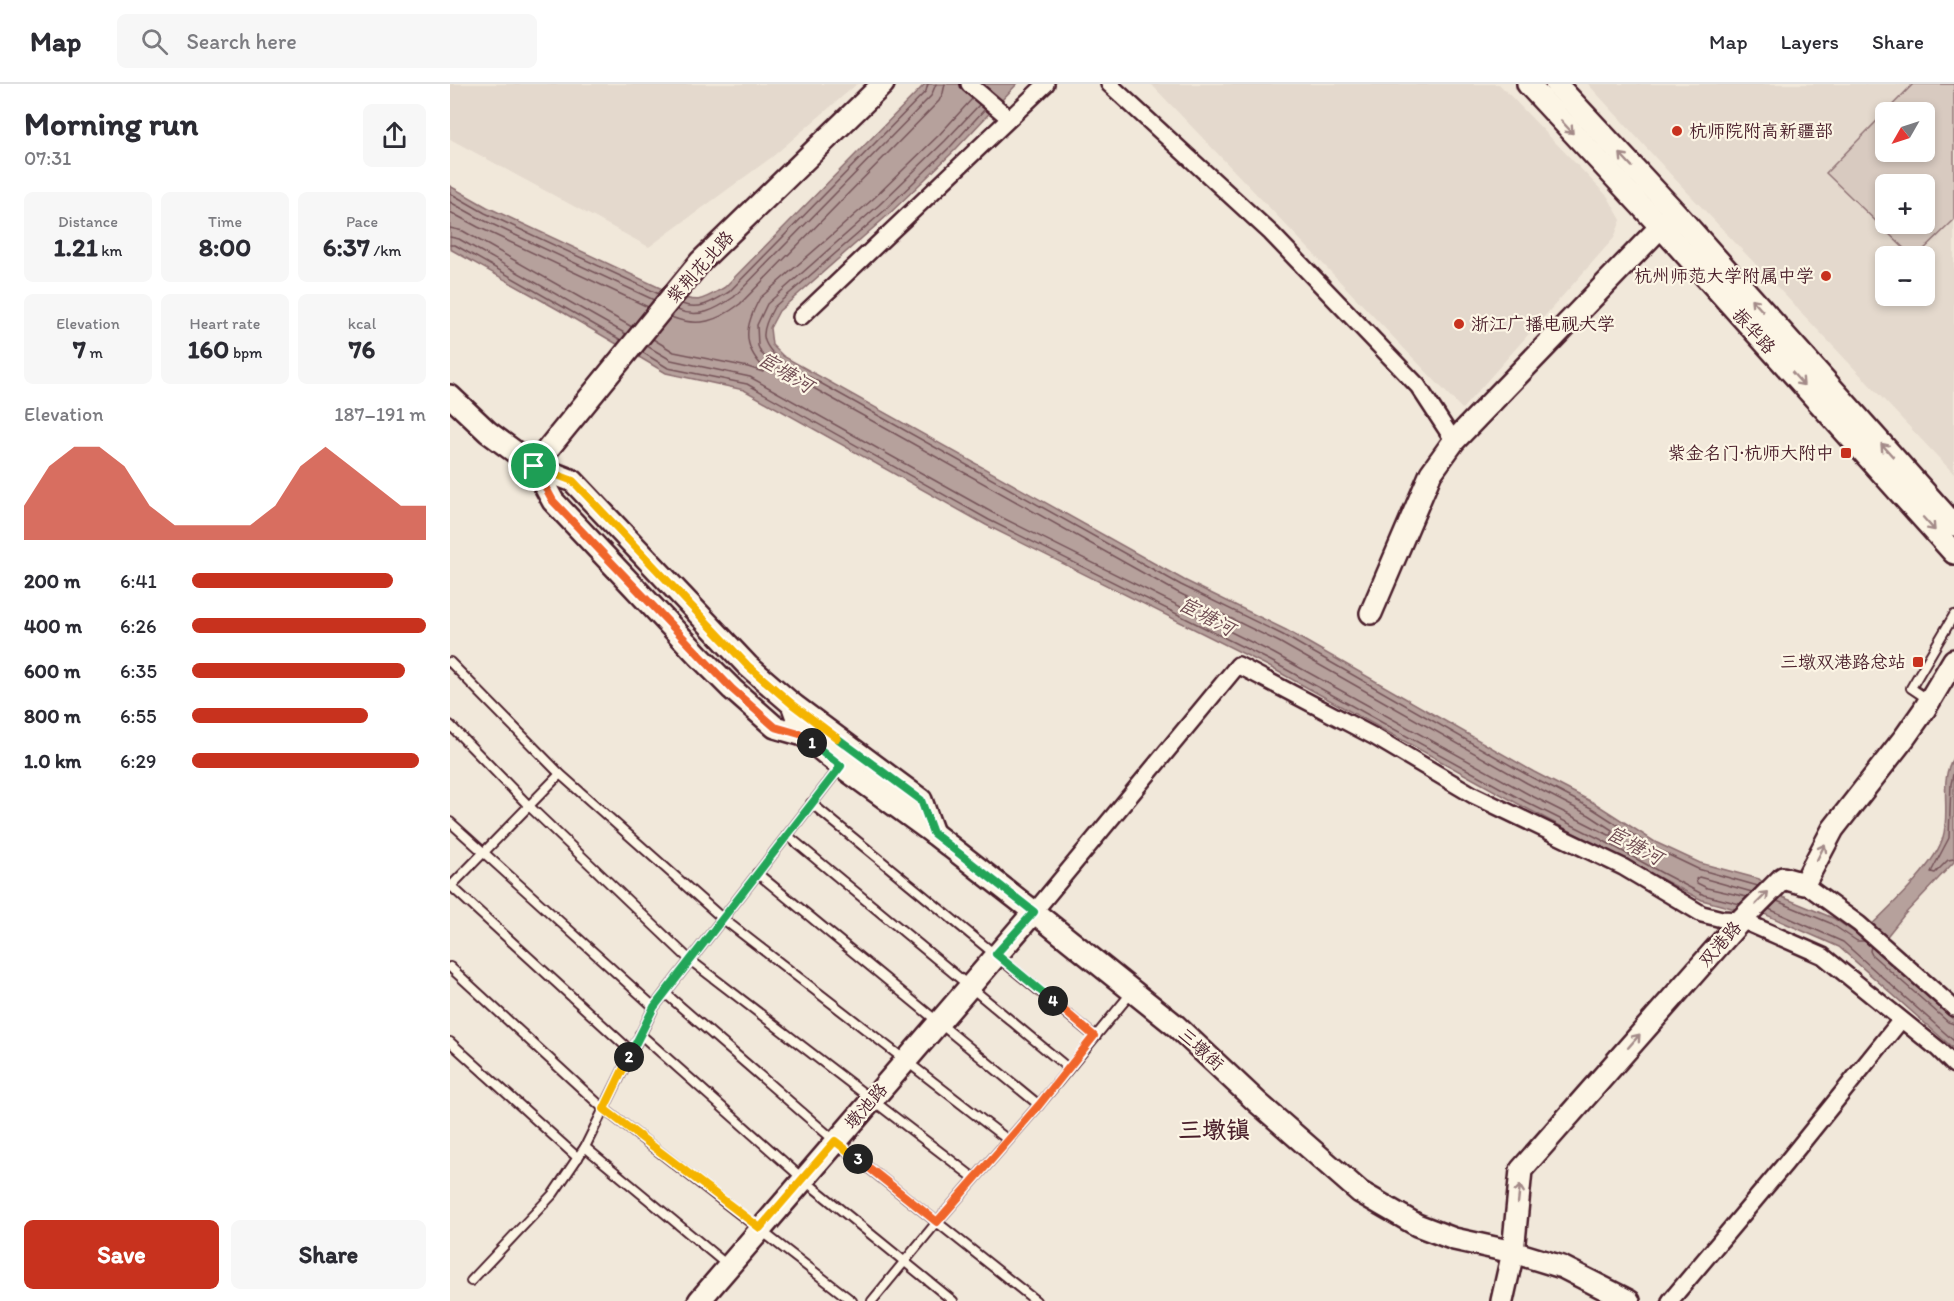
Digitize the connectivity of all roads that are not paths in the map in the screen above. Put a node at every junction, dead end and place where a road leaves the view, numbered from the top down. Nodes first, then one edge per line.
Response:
1 (883, 84) edge
2 (969, 84) edge
3 (1046, 84) edge
4 (1109, 84) edge
5 (1528, 84) edge
6 (1556, 84) edge
7 (1010, 118) junction
8 (1668, 220) junction
9 (801, 317) dead end
10 (450, 396) edge
11 (1454, 441) junction
12 (534, 466) junction
13 (1954, 525) edge
14 (1954, 552) edge
15 (1371, 613) dead end
16 (1954, 615) edge
17 (1954, 660) edge
18 (450, 662) edge
19 (1930, 701) junction
20 (792, 704) junction
21 (450, 725) edge
22 (803, 735) junction
23 (841, 766) junction
24 (560, 774) junction
25 (811, 803) junction
26 (528, 806) junction
27 (450, 822) edge
28 (933, 833) junction
29 (787, 835) junction
30 (484, 852) junction
31 (758, 873) junction
32 (1804, 884) junction
33 (450, 887) edge
34 (1034, 912) junction
35 (722, 918) junction
36 (1741, 919) junction
37 (996, 954) junction
38 (690, 960) junction
39 (450, 967) edge
40 (969, 987) junction
41 (1133, 991) junction
42 (664, 993) junction
43 (654, 1007) junction
44 (1954, 1008) edge
45 (1901, 1020) junction
46 (939, 1022) junction
47 (640, 1034) junction
48 (1094, 1036) junction
49 (450, 1042) edge
50 (632, 1052) junction
51 (905, 1061) junction
52 (1954, 1065) edge
53 (1068, 1068) junction
54 (872, 1098) junction
55 (1039, 1105) junction
56 (604, 1109) junction
57 (1008, 1140) junction
58 (835, 1141) junction
59 (585, 1147) junction
60 (578, 1158) junction
61 (974, 1178) junction
62 (803, 1179) junction
63 (937, 1222) junction
64 (760, 1228) junction
65 (1513, 1252) junction
66 (904, 1261) junction
67 (728, 1265) junction
68 (471, 1281) dead end
69 (699, 1301) edge
70 (852, 1301) edge
71 (872, 1301) edge
72 (953, 1301) edge
73 (1036, 1301) edge
74 (1502, 1301) edge
75 (1629, 1301) edge
76 (1670, 1301) edge

1 - 12 street, 紫荆花北路
2 - 7 street
3 - 7 street
4 - 11 street
5 -> 8 street, 振华路
8 -> 6 street, 振华路
7 - 9 street
8 - 11 street
13 -> 8 street, 振华路
8 -> 14 street, 振华路
10 - 12 street, 三墩街
11 - 15 street
12 - 20 street, 三墩街
12 - 22 street, 三墩街
16 - 19 lane
17 - 19 street
18 - 24 lane
32 -> 19 street
20 - 22 street, 三墩街
20 - 28 street
21 - 26 lane
22 - 23 street, 三墩街
23 - 25 lane
23 - 28 street, 三墩街
24 - 26 lane
24 - 35 lane
25 - 29 lane
25 - 37 lane
26 - 30 lane
26 - 38 lane
27 - 30 lane
28 - 34 street, 三墩街
29 - 31 lane
29 - 40 lane
30 - 33 lane
30 - 43 lane
31 - 35 lane
31 - 46 lane
36 -> 32 street, 双港路
32 - 44 street
33 - 50 lane
34 - 36 street
34 - 37 street, 墩池路
34 - 41 street, 三墩街
35 - 38 lane
35 - 51 lane
36 - 45 street
65 -> 36 street, 双港路
37 - 40 street, 墩池路
37 - 48 lane
38 - 42 lane
38 - 54 lane
39 - 56 lane
40 - 46 street, 墩池路
40 - 53 lane
41 - 48 lane
41 - 65 street, 三墩街
42 - 43 lane
42 - 58 lane
43 - 47 lane
45 - 52 street
45 - 76 street
46 - 51 street, 墩池路
46 - 55 lane
47 - 50 lane
47 - 62 lane
48 - 53 lane
49 - 60 lane
50 - 56 lane
51 - 54 street, 墩池路
51 - 57 lane
53 - 55 lane
54 - 58 street, 墩池路
54 - 61 lane
55 - 57 lane
56 - 59 lane
56 - 64 lane
57 - 61 lane
58 - 62 street, 墩池路
58 - 63 lane
59 - 60 lane
59 - 67 lane
60 - 68 lane
61 - 63 lane
62 - 64 street, 墩池路
62 - 66 lane
63 - 66 lane
63 - 73 lane
64 - 67 street, 墩池路
64 - 70 lane
65 - 74 street, 双港路
65 - 75 street, 三墩街
66 - 71 lane
66 - 72 lane
67 - 69 street, 墩池路

